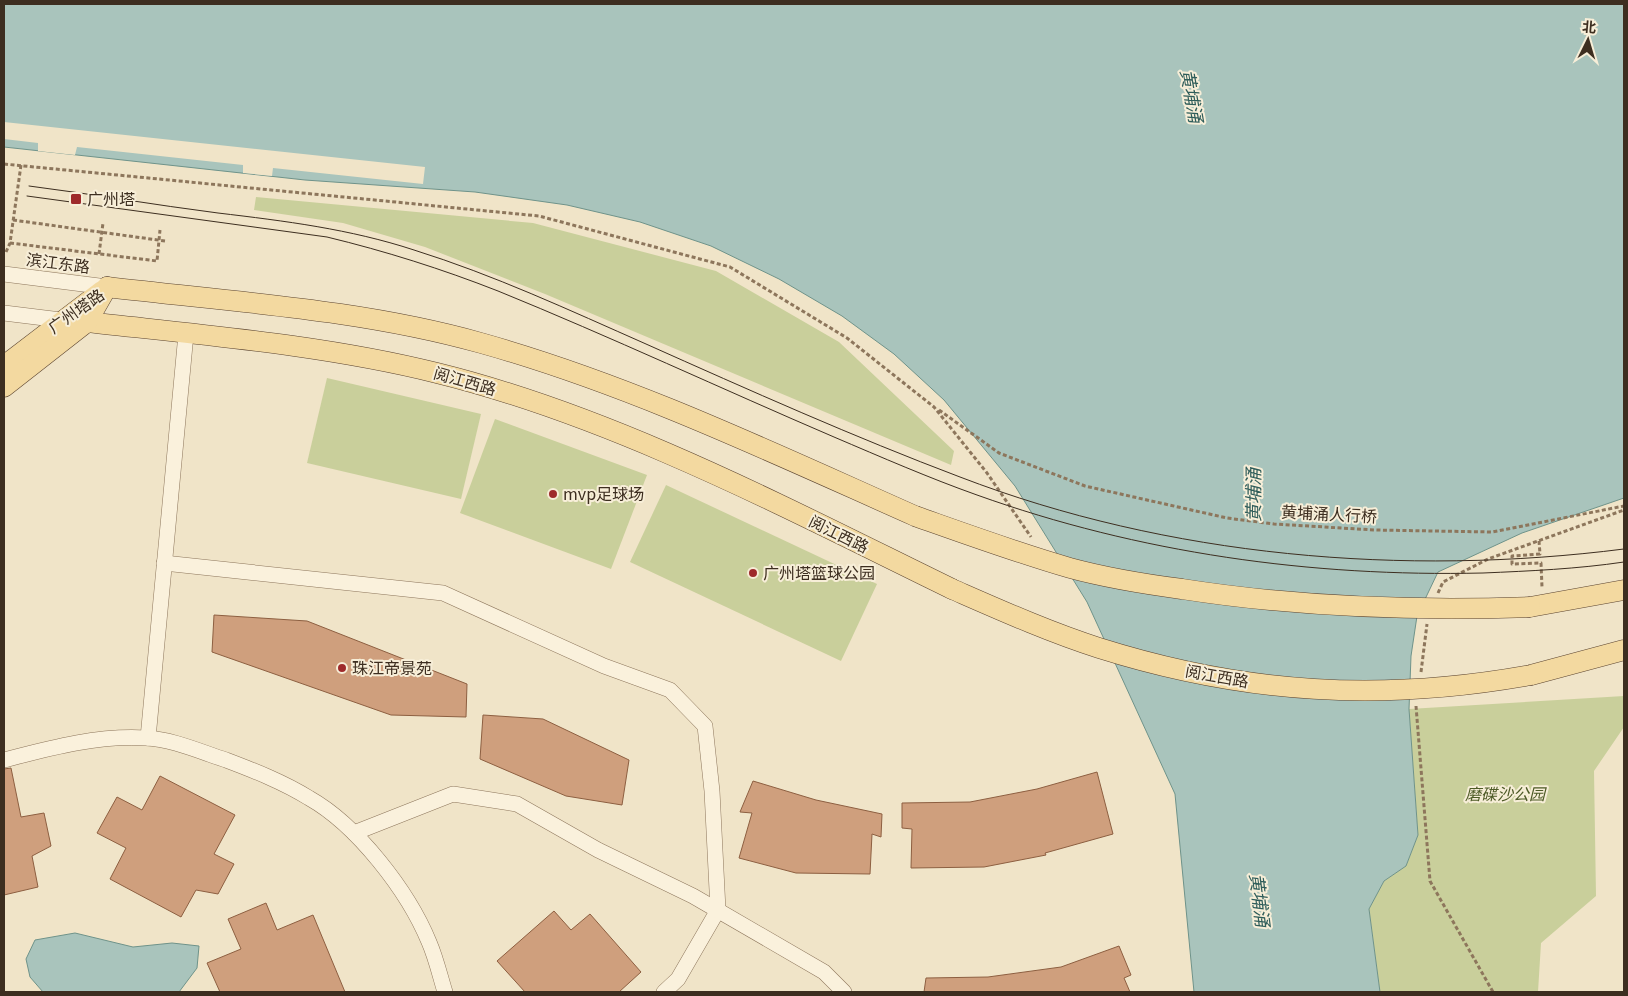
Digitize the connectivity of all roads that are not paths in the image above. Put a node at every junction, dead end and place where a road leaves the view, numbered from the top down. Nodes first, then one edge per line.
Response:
1 (4, 274) edge
2 (108, 287) junction
3 (4, 313) edge
4 (61, 320) junction
5 (88, 322) junction
6 (186, 334) junction
7 (4, 366) edge
8 (4, 387) edge
9 (164, 563) junction
10 (1624, 590) edge
11 (1623, 651) edge
12 (148, 738) junction
13 (4, 760) edge
14 (354, 833) junction
15 (718, 910) junction
16 (445, 992) edge
17 (664, 992) edge
18 (844, 992) edge

1 - 2 street, 滨江东路
2 - 4 main road, 广州塔路
2 - 5 main road, 广州塔路
2 - 10 main road, bridge
3 - 4 street
4 - 5 street
4 - 7 main road, 广州塔路
5 - 6 main road, 阅江西路
5 - 8 main road, 广州塔路
6 - 9 street
6 - 11 main road, 阅江西路, bridge
9 - 12 street
9 - 15 street
12 - 13 street
12 - 14 street
14 - 15 street
14 - 16 street
15 - 17 street
15 - 18 street

